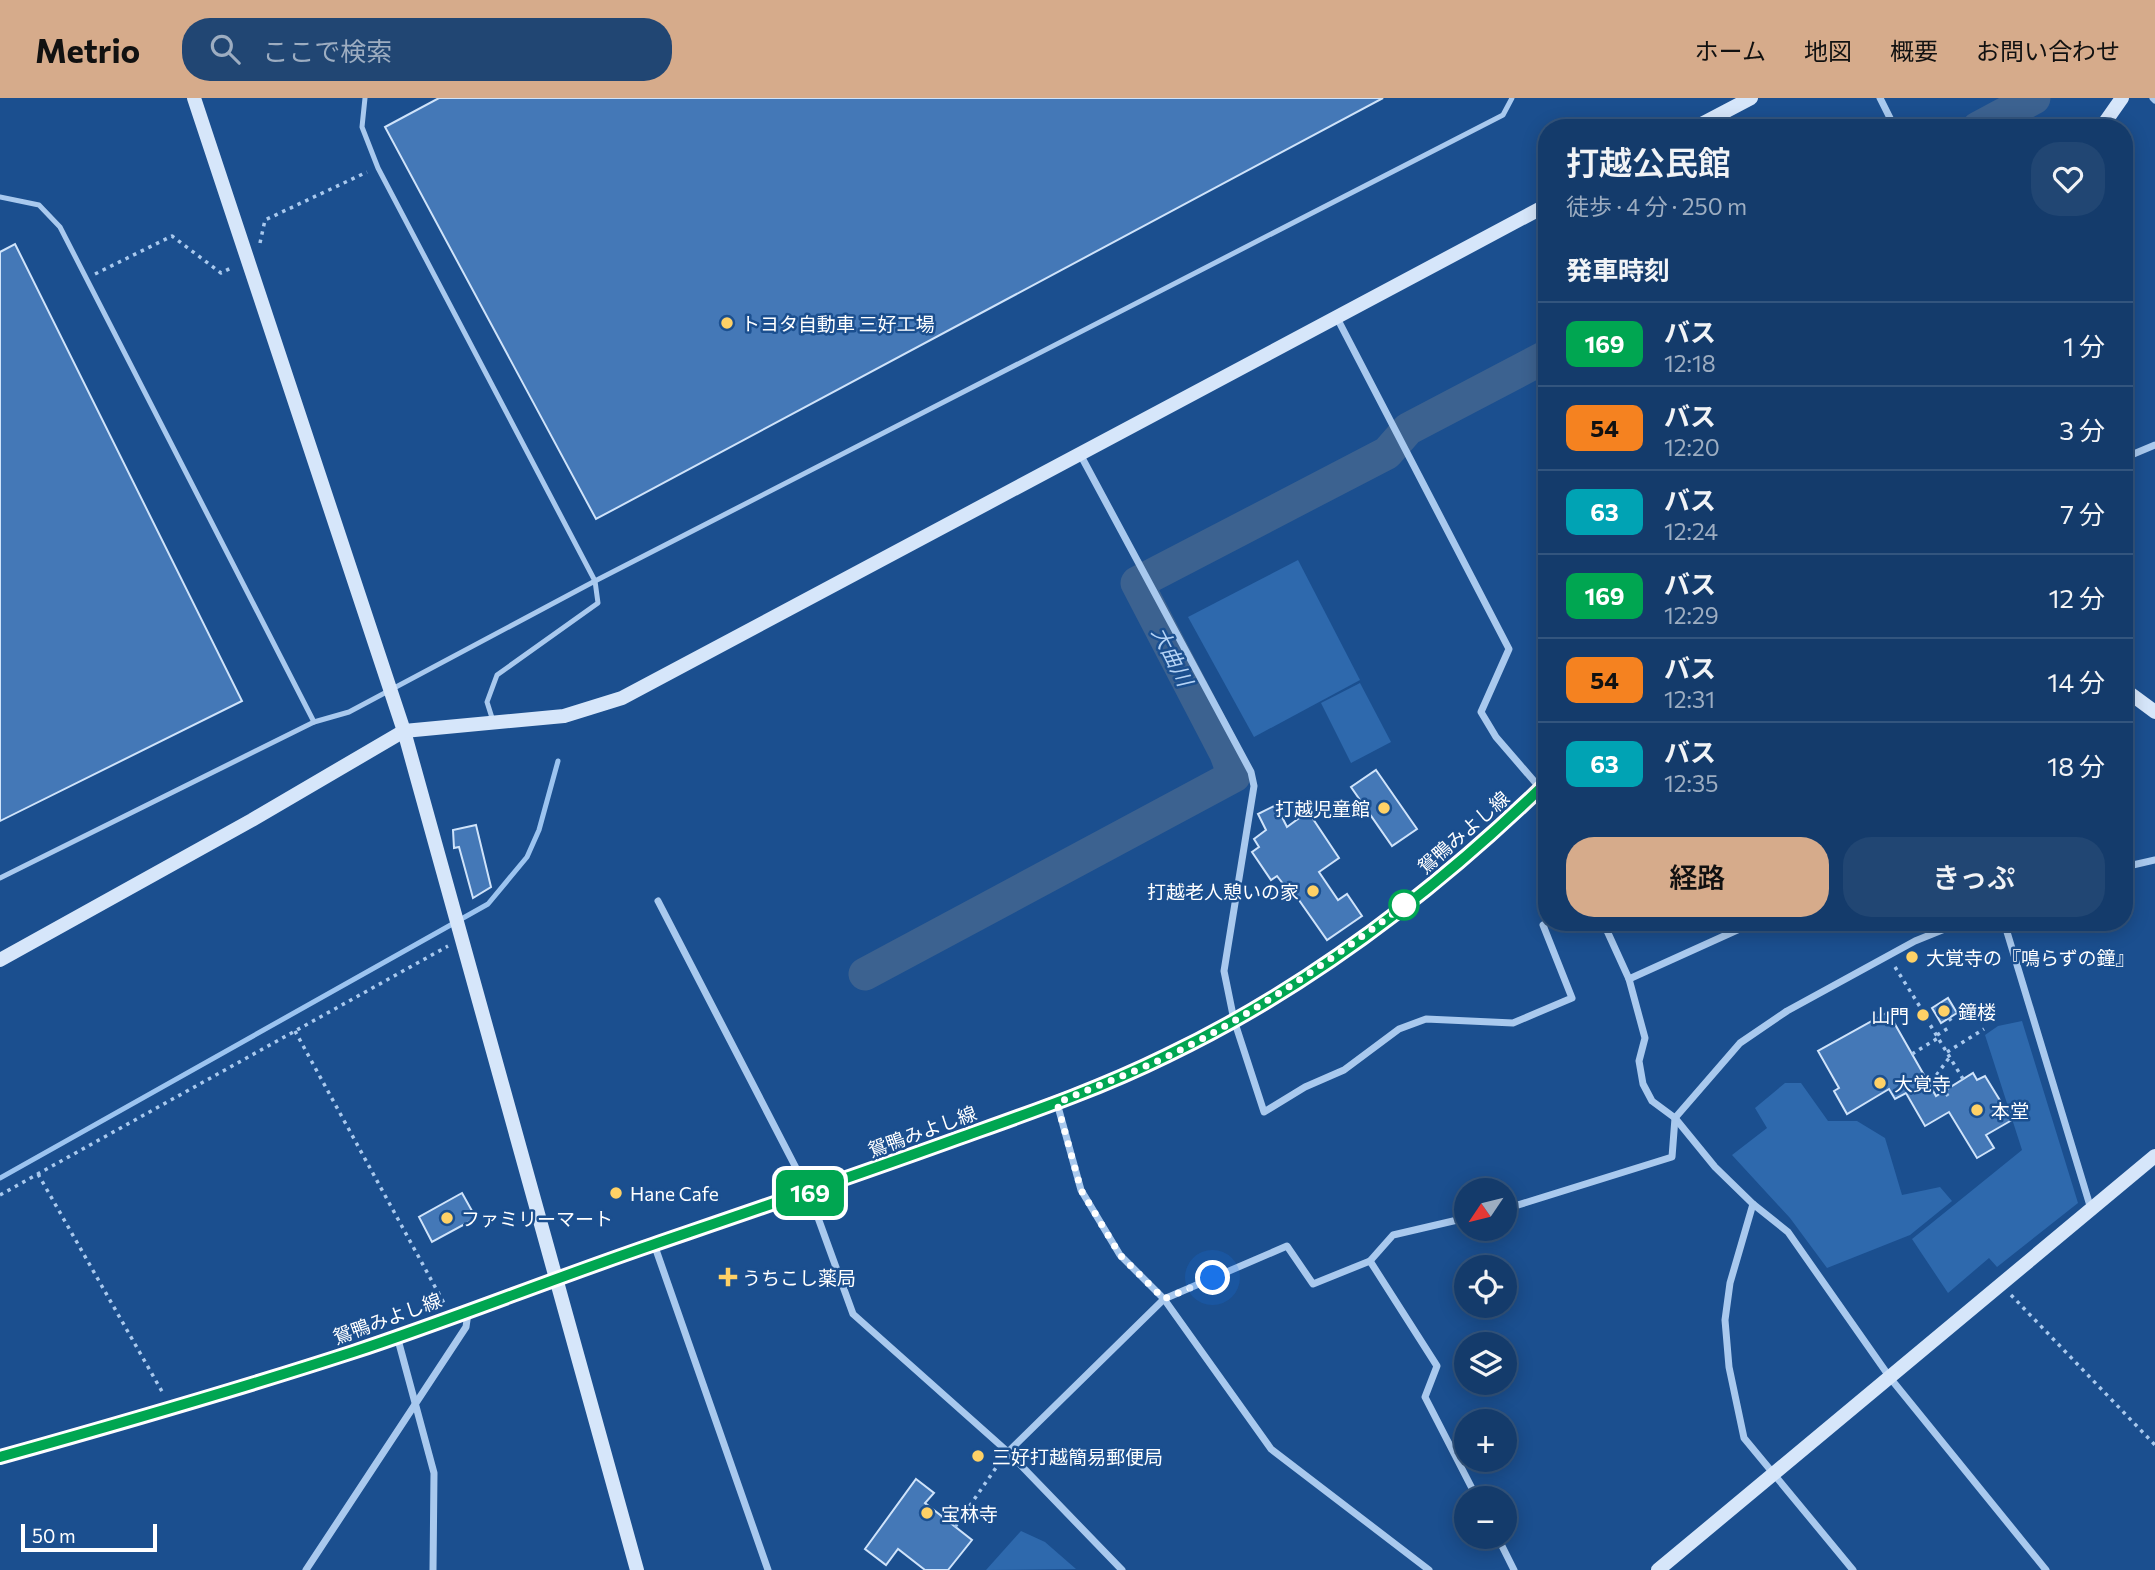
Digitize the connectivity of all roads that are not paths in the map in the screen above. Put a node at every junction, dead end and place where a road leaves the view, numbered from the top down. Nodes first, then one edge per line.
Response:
1 (194, 98) edge
2 (365, 98) edge
3 (1512, 98) edge
4 (1751, 98) edge
5 (1880, 98) edge
6 (2122, 98) edge
7 (1711, 119) edge
8 (1890, 119) edge
9 (2107, 119) edge
10 (0, 197) edge
11 (1538, 210) edge
12 (1336, 316) junction
13 (2155, 445) edge
14 (1080, 454) junction
15 (2133, 454) edge
16 (595, 582) junction
17 (2133, 696) edge
18 (2155, 712) edge
19 (314, 722) junction
20 (494, 722) junction
21 (404, 731) junction
22 (1538, 785) edge
23 (1538, 791) edge
24 (2155, 860) edge
25 (2133, 865) edge
26 (0, 878) edge
27 (658, 901) dead end
28 (1545, 931) edge
29 (1606, 931) edge
30 (1735, 931) edge
31 (1940, 931) edge
32 (2007, 931) edge
33 (0, 960) edge
34 (1629, 979) junction
35 (1234, 1020) junction
36 (1057, 1103) junction
37 (1675, 1118) junction
38 (2155, 1156) edge
39 (809, 1193) junction
40 (1753, 1204) junction
41 (1517, 1205) edge
42 (2091, 1209) junction
43 (1454, 1221) edge
44 (654, 1244) junction
45 (1370, 1261) junction
46 (556, 1279) junction
47 (1164, 1299) junction
48 (469, 1309) junction
49 (397, 1336) junction
50 (1891, 1379) junction
51 (415, 1402) junction
52 (1008, 1452) junction
53 (0, 1457) edge
54 (1774, 1475) junction
55 (1471, 1486) edge
56 (1504, 1549) edge
57 (306, 1570) edge
58 (433, 1570) edge
59 (637, 1570) edge
60 (768, 1570) edge
61 (1122, 1570) edge
62 (1429, 1570) edge
63 (1514, 1570) edge
64 (1658, 1570) edge
65 (1853, 1570) edge
66 (2046, 1570) edge

1 - 21 street
2 - 16 lane
3 - 16 lane
4 - 7 street
5 - 8 street
6 - 9 street
10 - 19 lane
11 - 12 street
12 - 14 street
12 - 22 street
13 - 15 street
14 - 20 street
14 - 35 street
16 - 19 lane
16 - 20 lane
17 - 18 street
19 - 26 lane
20 - 21 street
21 - 33 street
21 - 46 street
23 - 35 street, 鴛鴨みよし線
24 - 25 street
27 - 39 street
28 - 35 street
29 - 34 street
30 - 34 street
31 - 37 street
32 - 42 street
34 - 37 street
35 - 36 street, 鴛鴨みよし線
36 - 39 street, 鴛鴨みよし線
36 - 47 street
37 - 40 street
37 - 41 street
38 - 42 street
39 - 44 street, 鴛鴨みよし線
39 - 52 street
40 - 50 street
40 - 54 street
42 - 50 street
43 - 45 street
44 - 46 street, 鴛鴨みよし線
44 - 60 street
45 - 47 street
45 - 55 street
46 - 48 street, 鴛鴨みよし線
46 - 59 street
47 - 52 street
47 - 62 street
48 - 49 street, 鴛鴨みよし線
48 - 51 street
49 - 51 street
49 - 53 street, 鴛鴨みよし線
50 - 54 street
50 - 66 street
51 - 57 street
51 - 58 street
52 - 61 street
54 - 64 street
54 - 65 street
56 - 63 street

